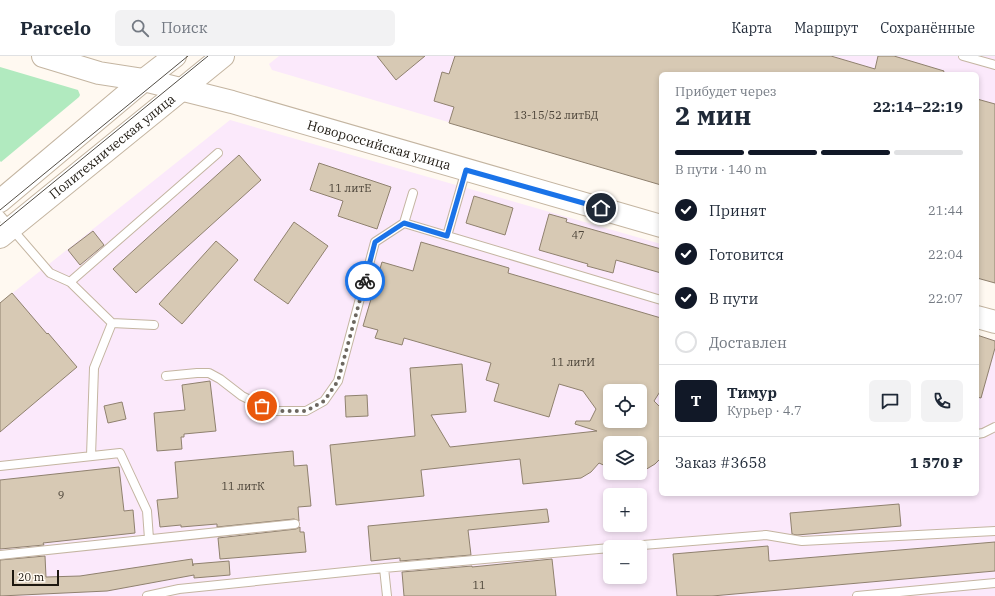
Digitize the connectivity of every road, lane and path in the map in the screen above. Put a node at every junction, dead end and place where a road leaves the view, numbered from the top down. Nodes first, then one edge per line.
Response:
1 (43, 56) edge
2 (175, 56) edge
3 (223, 56) edge
4 (963, 56) edge
5 (995, 65) edge
6 (144, 80) junction
7 (187, 85) junction
8 (218, 153) dead end
9 (468, 165) junction
10 (414, 194) dead end
11 (0, 201) edge
12 (659, 216) edge
13 (404, 223) junction
14 (659, 225) edge
15 (4, 226) edge
16 (447, 236) junction
17 (70, 282) junction
18 (659, 299) edge
19 (979, 309) edge
20 (995, 313) edge
21 (979, 318) edge
22 (995, 322) edge
23 (112, 323) junction
24 (154, 325) dead end
25 (166, 376) dead end
26 (995, 427) edge
27 (979, 434) edge
28 (90, 456) junction
29 (0, 466) edge
30 (295, 524) dead end
31 (995, 531) edge
32 (149, 538) junction
33 (647, 545) edge
34 (603, 549) edge
35 (0, 554) edge
36 (384, 568) junction
37 (995, 583) edge
38 (164, 594) edge
39 (147, 596) edge
40 (387, 596) edge
41 (858, 596) edge

1 - 6 main road, Новороссийская улица
2 - 6 main road
3 - 7 main road, Политехническая улица
4 - 5 lane
6 - 7 main road, Новороссийская улица
6 - 11 main road
7 - 9 main road, Новороссийская улица
7 - 15 main road, Политехническая улица
8 - 17 lane
9 - 12 main road, Новороссийская улица
9 - 14 main road, Новороссийская улица
9 - 16 lane
10 - 13 lane
13 - 16 lane
13 - 25 lane
15 - 17 lane
16 - 18 lane
17 - 23 lane
19 - 20 main road
21 - 22 main road
23 - 24 lane
23 - 28 lane
26 - 27 lane
28 - 29 lane
28 - 32 lane
30 - 32 lane
31 - 33 lane
32 - 35 lane
34 - 36 lane
36 - 38 lane
36 - 40 lane
37 - 41 lane
38 - 39 lane

